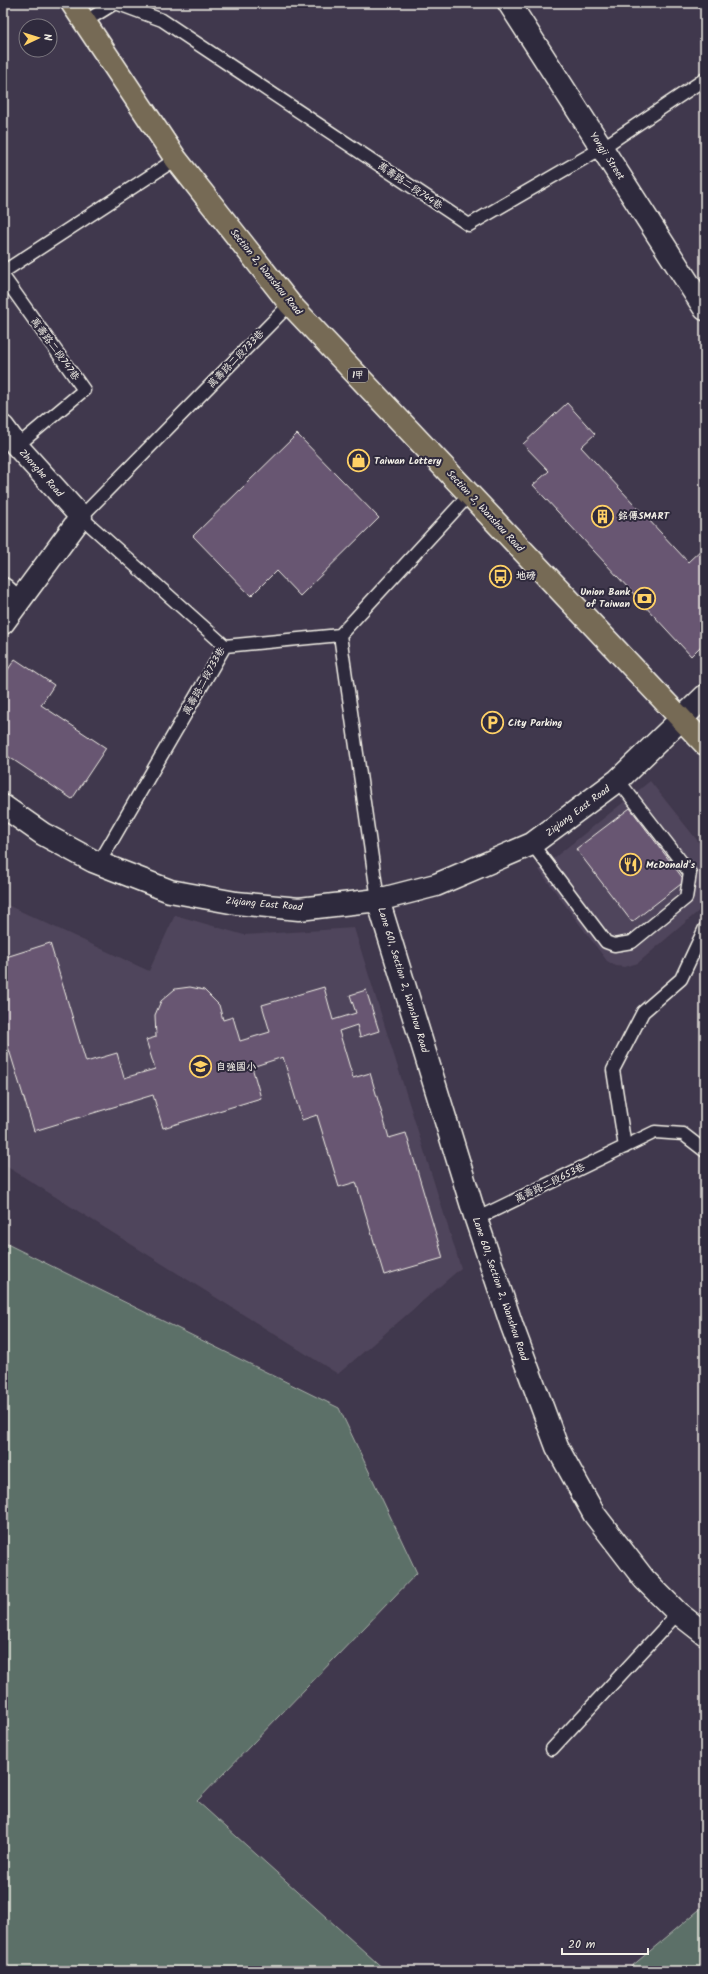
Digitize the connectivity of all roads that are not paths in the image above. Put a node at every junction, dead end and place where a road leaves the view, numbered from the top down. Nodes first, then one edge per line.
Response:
1 (72, 3) edge
2 (116, 3) edge
3 (509, 3) edge
4 (84, 22) junction
5 (705, 79) edge
6 (602, 148) junction
7 (176, 159) junction
8 (3, 272) edge
9 (3, 276) edge
10 (290, 304) junction
11 (705, 309) edge
12 (3, 427) edge
13 (17, 446) junction
14 (469, 495) junction
15 (81, 517) junction
16 (10, 596) edge
17 (3, 623) edge
18 (340, 635) junction
19 (225, 646) junction
20 (705, 696) edge
21 (681, 718) junction
22 (705, 744) edge
23 (618, 780) junction
24 (3, 806) edge
25 (532, 844) junction
26 (99, 863) junction
27 (378, 900) junction
28 (705, 928) edge
29 (625, 1147) junction
30 (705, 1151) edge
31 (476, 1219) junction
32 (678, 1613) junction
33 (705, 1634) edge
34 (552, 1749) dead end

1 - 4 main road, Section 2, Wanshou Road / 1甲
2 - 4 lane, 萬壽路二段744巷
2 - 6 lane, 萬壽路二段744巷
3 - 6 street, Yongji Street
4 - 7 main road, Section 2, Wanshou Road / 1甲
5 - 6 lane, 萬壽路二段744巷
6 - 11 street, Yongji Street
7 - 8 lane
7 - 10 main road, Section 2, Wanshou Road / 1甲
9 - 13 lane, 萬壽路二段747巷
10 - 14 main road, Section 2, Wanshou Road / 1甲
10 - 15 lane, 萬壽路二段733巷
12 - 13 street, Zhonghe Road
13 - 15 street, Zhonghe Road
14 - 18 lane
14 - 21 main road, Section 2, Wanshou Road / 1甲
15 - 16 street, 萬壽路二段733巷
15 - 19 lane, 萬壽路二段733巷
16 - 17 street, 萬壽路二段733巷
18 - 19 lane
18 - 27 lane
19 - 26 lane, 萬壽路二段733巷
20 - 21 street, Ziqiang East Road
21 - 22 main road, Section 2, Wanshou Road / 1甲
21 - 23 street, Ziqiang East Road
23 - 25 street, Ziqiang East Road
23 - 25 lane
24 - 26 street, Ziqiang East Road
25 - 27 street, Ziqiang East Road
26 - 27 street, Ziqiang East Road
27 - 31 street, Lane 601, Section 2, Wanshou Road
28 - 29 lane
29 - 30 lane, 萬壽路二段653巷
29 - 31 lane, 萬壽路二段653巷
31 - 32 street, Lane 601, Section 2, Wanshou Road
32 - 33 street, Lane 601, Section 2, Wanshou Road
32 - 34 lane

